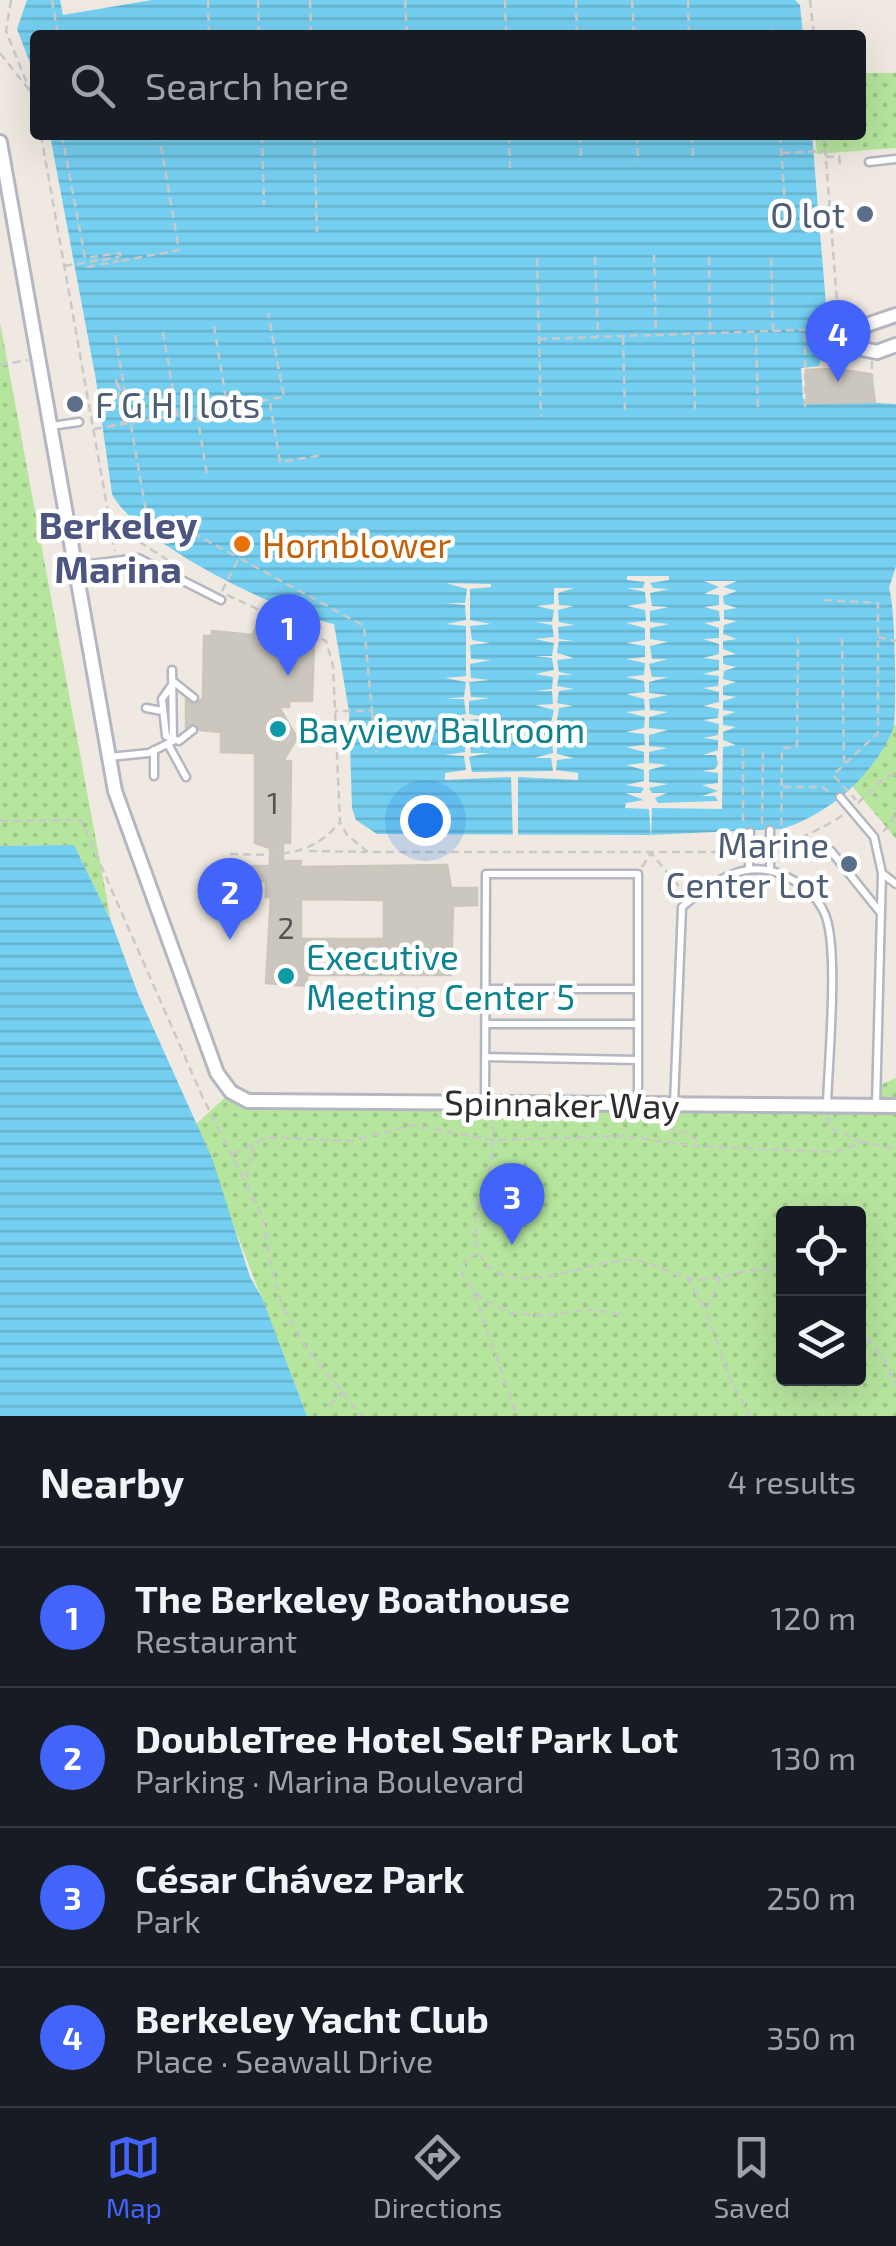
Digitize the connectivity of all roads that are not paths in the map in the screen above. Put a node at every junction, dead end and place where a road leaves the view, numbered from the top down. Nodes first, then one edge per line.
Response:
1 (0, 142) edge
2 (896, 159) edge
3 (3, 162) edge
4 (869, 162) dead end
5 (896, 315) edge
6 (896, 345) edge
7 (79, 422) dead end
8 (50, 426) junction
9 (76, 566) junction
10 (221, 596) road end
11 (172, 670) dead end
12 (174, 682) junction
13 (194, 698) dead end
14 (146, 708) dead end
15 (162, 711) junction
16 (193, 730) dead end
17 (171, 742) junction
18 (154, 750) junction
19 (108, 758) junction
20 (154, 776) dead end
21 (186, 778) dead end
22 (838, 799) road end
23 (766, 830) road end
24 (747, 832) road end
25 (831, 851) dead end
26 (750, 868) junction
27 (770, 868) junction
28 (882, 873) junction
29 (896, 884) edge
30 (881, 912) junction
31 (486, 989) junction
32 (638, 989) junction
33 (485, 1024) junction
34 (638, 1024) junction
35 (485, 1057) junction
36 (638, 1060) junction
37 (489, 1100) junction
38 (638, 1103) junction
39 (669, 1104) junction
40 (827, 1106) junction
41 (876, 1106) junction
42 (896, 1106) edge

1 - 3 street
2 - 4 lane
3 - 8 street
5 - 6 street
7 - 8 lane
8 - 9 street
9 - 10 lane
9 - 19 street
11 - 12 lane
12 - 13 lane
12 - 15 lane
12 - 17 lane
14 - 15 lane
15 - 17 lane
16 - 17 lane
17 - 18 lane
17 - 21 lane
18 - 19 lane
18 - 20 lane
19 - 37 street, Spinnaker Way
22 - 28 lane
23 - 27 lane
24 - 26 lane
25 - 30 lane
26 - 27 lane
26 - 39 lane
27 - 40 lane
28 - 29 lane
28 - 30 lane
30 - 41 lane
31 - 32 lane
31 - 32 lane
31 - 33 lane
32 - 34 lane
33 - 34 lane
33 - 35 lane
34 - 36 lane
35 - 36 lane
35 - 37 lane
36 - 38 lane
37 - 38 street, Spinnaker Way
38 - 39 street, Spinnaker Way
39 - 40 street, Spinnaker Way
40 - 41 street, Spinnaker Way
41 - 42 street, Spinnaker Way

